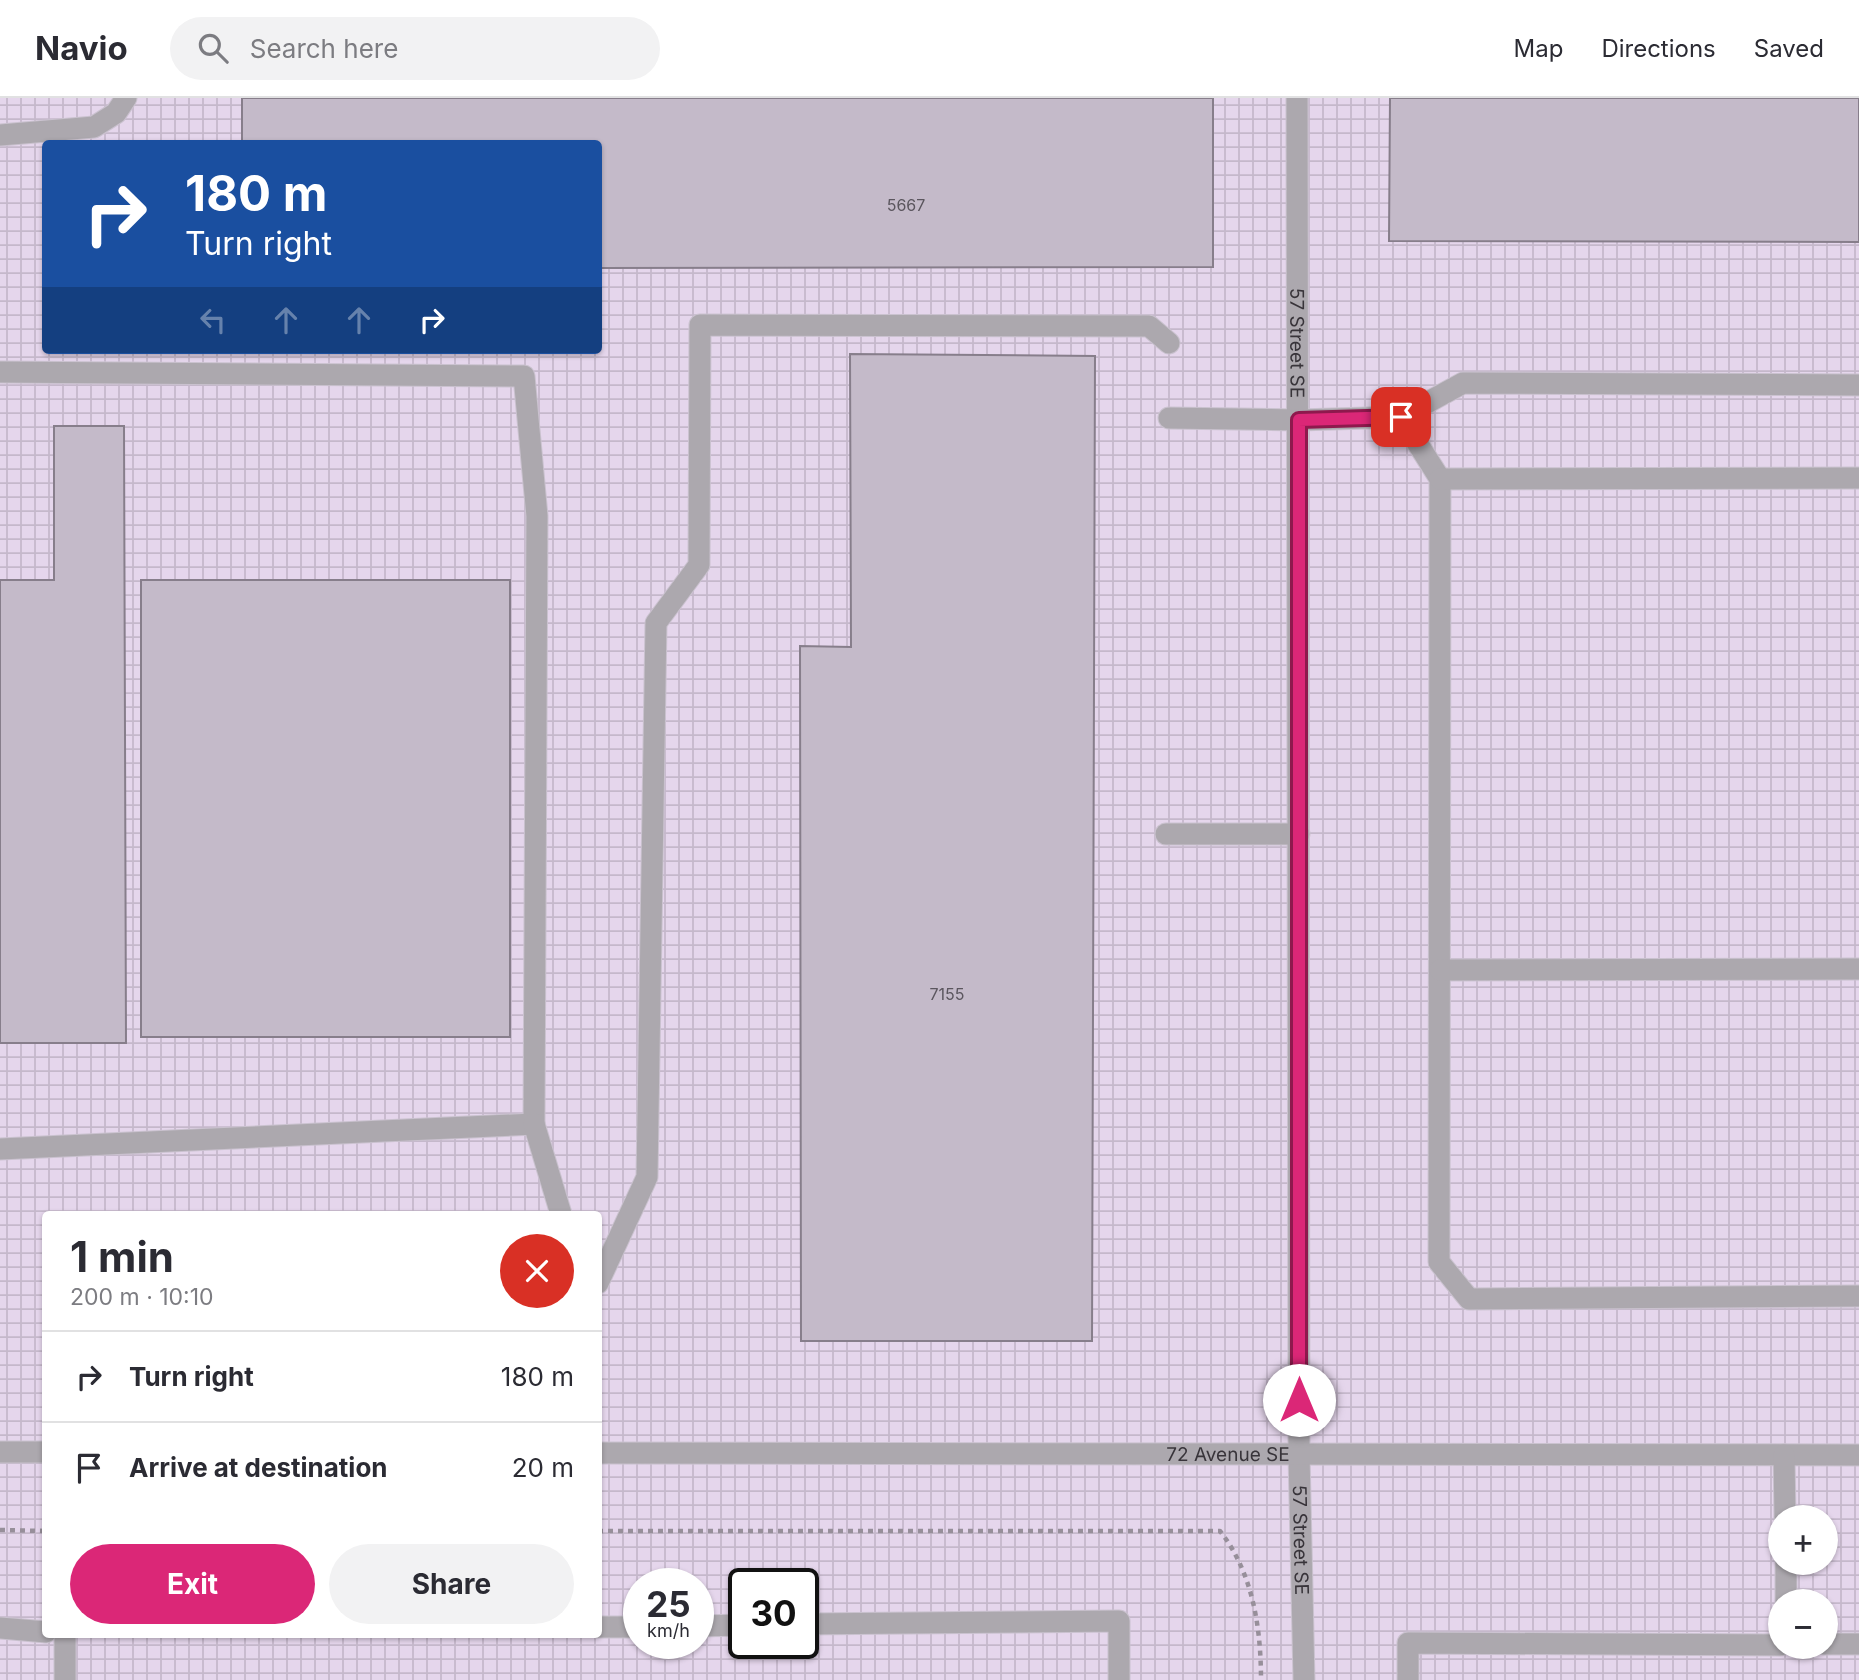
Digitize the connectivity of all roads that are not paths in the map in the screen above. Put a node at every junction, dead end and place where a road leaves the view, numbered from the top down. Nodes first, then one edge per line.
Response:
1 (126, 98) edge
2 (1297, 98) edge
3 (0, 135) edge
4 (1170, 343) dead end
5 (0, 372) edge
6 (1859, 385) edge
7 (1401, 417) junction
8 (1169, 418) dead end
9 (1299, 420) junction
10 (1859, 478) edge
11 (1440, 479) junction
12 (1166, 834) dead end
13 (1299, 834) junction
14 (1440, 970) junction
15 (1859, 970) edge
16 (534, 1125) junction
17 (0, 1149) edge
18 (560, 1211) edge
19 (602, 1275) edge
20 (1859, 1296) edge
21 (0, 1452) edge
22 (42, 1452) edge
23 (602, 1453) edge
24 (1299, 1454) junction
25 (1784, 1455) junction
26 (1859, 1455) edge
27 (1785, 1505) edge
28 (819, 1625) edge
29 (623, 1626) edge
30 (602, 1627) edge
31 (0, 1628) edge
32 (42, 1632) edge
33 (65, 1638) edge
34 (1838, 1644) edge
35 (1859, 1644) edge
36 (1768, 1645) edge
37 (65, 1680) edge
38 (1119, 1680) edge
39 (1304, 1680) edge
40 (1408, 1680) edge

1 - 3 street
2 - 9 street, 57 Street SE
4 - 19 street
5 - 16 street
6 - 7 street
7 - 9 street
7 - 11 street
8 - 9 street
9 - 13 street, 57 Street SE
10 - 11 street
11 - 14 street
12 - 13 street
13 - 24 street, 57 Street SE
14 - 15 street
14 - 20 street
16 - 17 street
16 - 18 street
21 - 22 street
23 - 24 street, 72 Avenue SE
24 - 25 street, 72 Avenue SE
24 - 39 street, 57 Street SE
25 - 26 street, 72 Avenue SE
25 - 27 street
28 - 38 street
29 - 30 street
31 - 32 street
33 - 37 street
34 - 35 street
36 - 40 street

